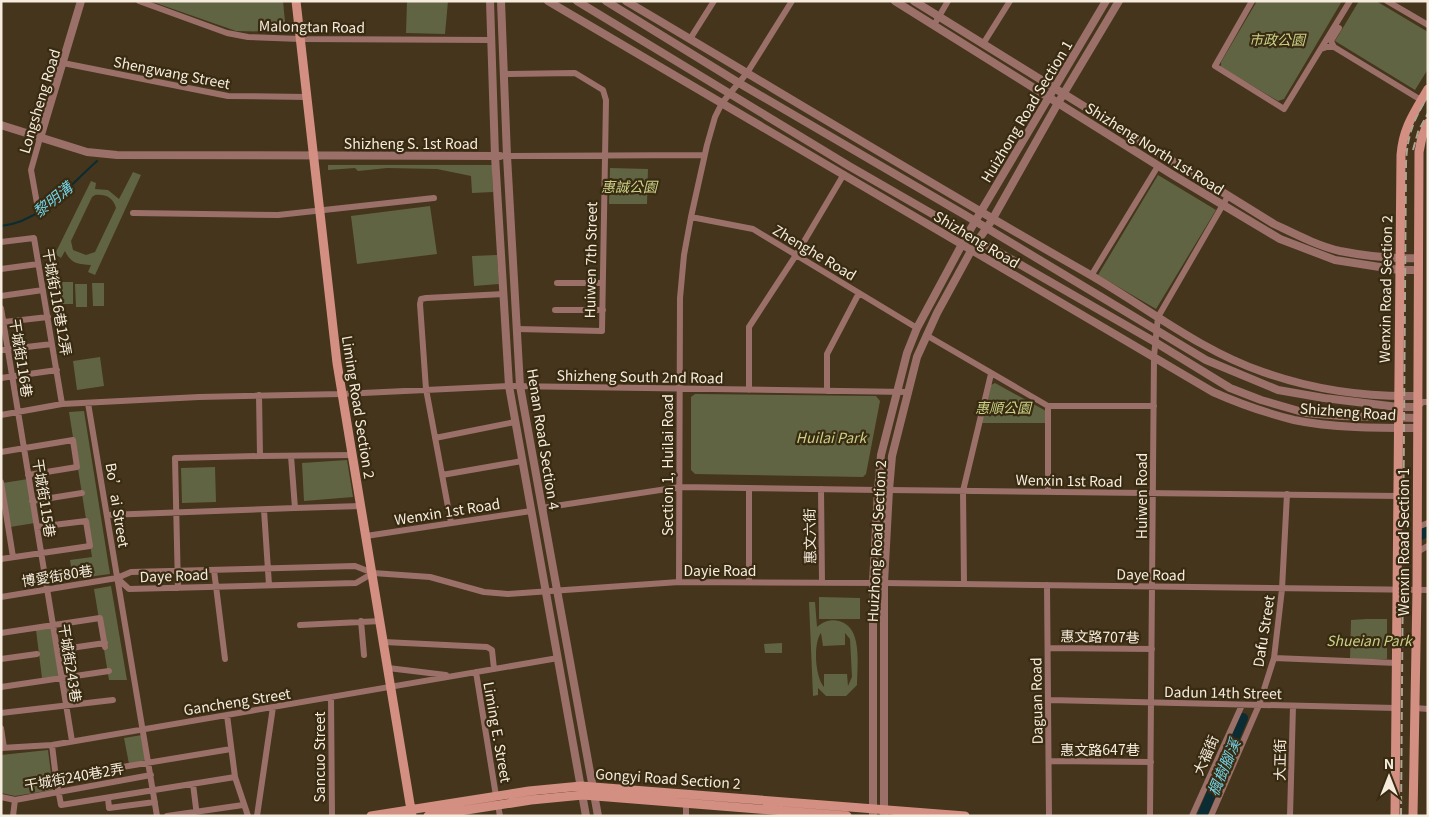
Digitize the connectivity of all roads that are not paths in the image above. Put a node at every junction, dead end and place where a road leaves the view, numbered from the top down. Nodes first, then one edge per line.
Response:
1 (81, 1) edge
2 (139, 1) edge
3 (296, 1) edge
4 (490, 1) edge
5 (501, 1) edge
6 (548, 1) edge
7 (577, 1) edge
8 (606, 1) edge
9 (626, 1) edge
10 (714, 1) edge
11 (792, 1) edge
12 (895, 1) edge
13 (914, 1) edge
14 (948, 1) edge
15 (1010, 1) edge
16 (1106, 1) edge
17 (1120, 1) edge
18 (1350, 1) edge
19 (1354, 1) edge
20 (1388, 1) edge
21 (1251, 3) edge
22 (1344, 16) junction
23 (939, 17) junction
24 (934, 25) junction
25 (1428, 25) edge
26 (300, 39) junction
27 (690, 39) junction
28 (491, 40) junction
29 (983, 44) junction
30 (1334, 48) junction
31 (1321, 49) junction
32 (64, 63) junction
33 (747, 73) junction
34 (504, 74) junction
35 (734, 88) junction
36 (1054, 88) junction
37 (1428, 89) edge
38 (1064, 94) junction
39 (307, 97) junction
40 (1049, 97) junction
41 (1421, 100) junction
42 (722, 103) junction
43 (1058, 103) junction
44 (1428, 123) edge
45 (1, 125) edge
46 (40, 138) junction
47 (1425, 138) edge
48 (313, 155) junction
49 (496, 156) junction
50 (507, 156) junction
51 (605, 156) junction
52 (704, 156) junction
53 (1158, 166) junction
54 (844, 174) junction
55 (1228, 196) junction
56 (434, 198) dead end
57 (1223, 205) junction
58 (38, 209) dead end
59 (319, 210) junction
60 (133, 212) dead end
61 (980, 212) junction
62 (691, 217) junction
63 (992, 220) junction
64 (975, 221) junction
65 (986, 229) junction
66 (967, 234) junction
67 (977, 241) junction
68 (1, 242) edge
69 (962, 244) junction
70 (972, 249) junction
71 (796, 255) junction
72 (1400, 258) junction
73 (1418, 258) junction
74 (38, 264) junction
75 (1, 269) edge
76 (1399, 270) junction
77 (1418, 270) junction
78 (1091, 276) junction
79 (557, 283) dead end
80 (602, 283) junction
81 (43, 290) junction
82 (859, 293) junction
83 (504, 294) junction
84 (1, 296) edge
85 (1, 308) edge
86 (555, 310) dead end
87 (602, 310) junction
88 (48, 317) junction
89 (1158, 317) junction
90 (4, 322) junction
91 (918, 328) junction
92 (517, 329) junction
93 (1156, 329) junction
94 (926, 335) junction
95 (1155, 342) junction
96 (52, 344) junction
97 (4, 350) edge
98 (1154, 356) junction
99 (57, 370) junction
100 (991, 374) junction
101 (12, 377) junction
102 (1, 378) edge
103 (509, 386) junction
104 (520, 386) junction
105 (426, 389) junction
106 (680, 389) junction
107 (749, 390) junction
108 (827, 391) junction
109 (896, 392) junction
110 (908, 392) junction
111 (342, 394) junction
112 (259, 395) junction
113 (1398, 396) junction
114 (1421, 402) edge
115 (88, 403) junction
116 (62, 404) junction
117 (1048, 406) junction
118 (1154, 406) junction
119 (1398, 407) junction
120 (18, 412) junction
121 (1, 415) edge
122 (515, 422) junction
123 (1398, 423) junction
124 (1417, 423) junction
125 (435, 438) junction
126 (24, 448) junction
127 (1, 452) edge
128 (353, 455) junction
129 (260, 456) junction
130 (291, 456) junction
131 (522, 461) junction
132 (28, 475) junction
133 (442, 475) junction
134 (1, 482) edge
135 (680, 487) junction
136 (749, 488) junction
137 (821, 489) junction
138 (878, 490) junction
139 (889, 490) junction
140 (964, 491) junction
141 (1048, 492) junction
142 (82, 493) dead end
143 (1153, 493) junction
144 (1287, 494) junction
145 (1398, 496) junction
146 (32, 501) junction
147 (361, 506) junction
148 (295, 508) junction
149 (542, 508) junction
150 (264, 510) junction
151 (531, 511) junction
152 (176, 513) junction
153 (107, 515) junction
154 (451, 523) junction
155 (1428, 523) edge
156 (1417, 527) junction
157 (37, 528) junction
158 (366, 536) junction
159 (1428, 546) edge
160 (1417, 552) junction
161 (41, 553) junction
162 (13, 557) junction
163 (1, 559) edge
164 (268, 569) junction
165 (214, 570) junction
166 (178, 571) junction
167 (372, 573) junction
168 (117, 578) junction
169 (679, 582) junction
170 (749, 582) junction
171 (822, 582) junction
172 (873, 582) junction
173 (884, 582) junction
174 (964, 584) junction
175 (269, 585) junction
176 (1047, 585) junction
177 (215, 586) junction
178 (1153, 587) junction
179 (178, 588) junction
180 (1282, 588) junction
181 (47, 589) junction
182 (1397, 590) junction
183 (1417, 590) junction
184 (1428, 590) edge
185 (557, 591) junction
186 (546, 592) junction
187 (1, 597) edge
188 (361, 621) junction
189 (381, 621) junction
190 (300, 624) dead end
191 (52, 625) junction
192 (1, 633) edge
193 (384, 642) junction
194 (1048, 648) junction
195 (1152, 649) junction
196 (57, 650) junction
197 (37, 654) dead end
198 (364, 655) dead end
199 (558, 658) junction
200 (1274, 658) junction
201 (1, 659) edge
202 (225, 659) dead end
203 (1397, 663) junction
204 (388, 668) junction
205 (494, 669) junction
206 (109, 671) dead end
207 (476, 672) junction
208 (454, 676) junction
209 (61, 678) junction
210 (1, 687) edge
211 (391, 687) junction
212 (331, 697) junction
213 (113, 700) dead end
214 (1049, 700) junction
215 (1152, 703) junction
216 (1242, 705) junction
217 (1259, 705) junction
218 (1293, 706) junction
219 (66, 707) junction
220 (272, 708) junction
221 (1396, 708) junction
222 (1416, 708) junction
223 (1428, 709) edge
224 (1, 713) edge
225 (226, 715) junction
226 (1, 728) edge
227 (142, 729) junction
228 (72, 742) junction
229 (52, 745) junction
230 (3, 748) edge
231 (232, 749) junction
232 (1049, 761) junction
233 (1151, 762) junction
234 (149, 763) junction
235 (151, 775) junction
236 (236, 777) junction
237 (56, 778) junction
238 (193, 784) junction
239 (153, 790) junction
240 (582, 790) junction
241 (58, 791) junction
242 (594, 791) junction
243 (1, 797) edge
244 (108, 798) junction
245 (16, 800) junction
246 (497, 801) junction
247 (155, 802) junction
248 (686, 802) junction
249 (243, 804) junction
250 (110, 812) edge
251 (749, 812) edge
252 (873, 812) edge
253 (884, 812) edge
254 (196, 813) edge
255 (411, 813) edge
256 (13, 816) edge
257 (157, 816) edge
258 (167, 816) edge
259 (248, 816) edge
260 (257, 816) edge
261 (332, 816) edge
262 (371, 816) edge
263 (428, 816) edge
264 (500, 816) edge
265 (586, 816) edge
266 (598, 816) edge
267 (686, 816) edge
268 (847, 816) edge
269 (965, 816) edge
270 (1049, 816) edge
271 (1150, 816) edge
272 (1192, 816) edge
273 (1211, 816) edge
274 (1290, 816) edge
275 (1395, 816) edge
276 (1412, 816) edge

1 - 32 street, Longsheng Road
2 - 26 street, Malongtan Road
3 - 26 main road, Liming Road Section 2
4 - 28 street, Henan Road Section 4
5 - 34 street, Henan Road Section 4
6 - 42 street, Shizheng Road
7 - 35 street, Shizheng Road
8 - 35 street, Shizheng Road
9 - 27 street, Shizheng Road
10 - 27 street
11 - 33 street, Section 1, Huilai Road
12 - 24 street, Shizheng North 1st Road
13 - 23 street, Shizheng North 1st Road
14 - 23 street
15 - 29 street
16 - 36 street, Huizhong Road Section 1
17 - 38 street, Huizhong Road Section 1
18 - 22 street
19 - 22 street
20 - 25 street
21 - 31 street
22 - 30 street
22 - 31 street
23 - 24 street
23 - 29 street, Shizheng North 1st Road
24 - 40 street, Shizheng North 1st Road
26 - 28 street, Malongtan Road
26 - 39 main road, Liming Road Section 2
27 - 33 street, Shizheng Road
28 - 49 street, Henan Road Section 4
29 - 36 street, Shizheng North 1st Road
30 - 31 street
30 - 41 street
32 - 39 street, Shengwang Street
32 - 46 street, Longsheng Road
33 - 35 street, Section 1, Huilai Road
33 - 61 street, Shizheng Road
34 - 50 street, Henan Road Section 4
34 - 51 street, Huiwen 7th Street
35 - 42 street, Section 1, Huilai Road
35 - 64 street, Shizheng Road
35 - 66 street, Shizheng Road
36 - 38 street, Shizheng North 1st Road
36 - 40 street, Huizhong Road Section 1
37 - 41 main road, Wenxin Road Section 2
38 - 43 street, Huizhong Road Section 1
38 - 55 street, Shizheng North 1st Road
39 - 48 main road, Liming Road Section 2
40 - 43 street, Shizheng North 1st Road
40 - 61 street, Huizhong Road Section 1
41 - 72 main road, Wenxin Road Section 2
42 - 52 street, Section 1, Huilai Road
42 - 54 street, Shizheng Road
43 - 53 street, Shizheng North 1st Road
43 - 63 street, Huizhong Road Section 1
44 - 47 main road
45 - 46 street, Shizheng S. 1st Road
46 - 48 street, Shizheng S. 1st Road
46 - 58 street, Longsheng Road
47 - 73 main road
48 - 49 street, Shizheng S. 1st Road
48 - 59 main road, Liming Road Section 2
49 - 50 street, Shizheng S. 1st Road
49 - 83 street, Henan Road Section 4
50 - 51 street, Shizheng S. 1st Road
50 - 92 street, Henan Road Section 4
51 - 52 street, Shizheng S. 1st Road
51 - 80 street, Huiwen 7th Street
52 - 62 street, Section 1, Huilai Road
53 - 57 street, Shizheng North 1st Road
53 - 78 street
54 - 69 street, Shizheng Road
54 - 71 street
55 - 57 street, Huiwen Road
55 - 72 street, Shizheng North 1st Road
56 - 59 street
57 - 76 street, Shizheng North 1st Road
57 - 89 street, Huiwen Road
59 - 60 street
59 - 111 main road, Liming Road Section 2
61 - 63 street, Shizheng Road
61 - 64 street, Huizhong Road Section 1
62 - 71 street, Zhenghe Road
62 - 106 street, Section 1, Huilai Road
63 - 65 street, Huizhong Road Section 1
63 - 78 street, Shizheng Road
64 - 65 street, Shizheng Road
64 - 66 street, Huizhong Road Section 1
65 - 67 street, Huizhong Road Section 2
65 - 93 street, Shizheng Road
66 - 67 street, Shizheng Road
66 - 69 street, Huizhong Road Section 2
67 - 70 street, Huizhong Road Section 2
67 - 95 street, Shizheng Road
68 - 74 street, 干城街116巷12弄
69 - 70 street, Shizheng Road
69 - 91 street, Huizhong Road Section 2
70 - 94 street, Huizhong Road Section 2
70 - 98 street, Shizheng Road
71 - 82 street, Zhenghe Road
71 - 107 street
72 - 73 street, Shizheng North 1st Road
72 - 76 main road, Wenxin Road Section 2
73 - 77 main road
74 - 75 street
74 - 81 street, 干城街116巷12弄
76 - 77 street, Shizheng North 1st Road
76 - 113 main road, Wenxin Road Section 2
77 - 114 main road
78 - 89 street, Shizheng Road
79 - 80 street
80 - 87 street, Huiwen 7th Street
81 - 84 street
81 - 88 street, 干城街116巷12弄
82 - 91 street, Zhenghe Road
82 - 108 street
83 - 103 street, Henan Road Section 4
83 - 105 street
85 - 90 street, 干城街116巷
86 - 87 street
87 - 92 street, Huiwen 7th Street
88 - 90 street
88 - 96 street, 干城街116巷12弄
89 - 93 street, Huiwen Road
89 - 113 street, Shizheng Road
90 - 97 street, 干城街116巷
91 - 109 street, Huizhong Road Section 2
92 - 104 street, Henan Road Section 4
93 - 95 street, Huiwen Road
93 - 119 street, Shizheng Road
94 - 100 street
94 - 110 street, Huizhong Road Section 2
95 - 98 street, Huiwen Road
95 - 123 street, Shizheng Road
96 - 97 street
96 - 99 street, 干城街116巷12弄
97 - 101 street, 干城街116巷
98 - 118 street, Huiwen Road
98 - 123 street, Shizheng Road
99 - 101 street
99 - 116 street, 干城街116巷12弄
100 - 117 street
100 - 140 street
101 - 102 street
101 - 120 street, 干城街116巷
103 - 104 street, Shizheng South 2nd Road
103 - 105 street, Shizheng South 2nd Road
103 - 122 street, Henan Road Section 4
104 - 106 street, Shizheng South 2nd Road
104 - 149 street, Henan Road Section 4
105 - 111 street, Shizheng South 2nd Road
105 - 125 street
106 - 107 street, Shizheng South 2nd Road
106 - 135 street, Section 1, Huilai Road
107 - 108 street, Shizheng South 2nd Road
108 - 109 street, Shizheng South 2nd Road
109 - 110 street, Shizheng South 2nd Road
109 - 138 street, Huizhong Road Section 2
110 - 139 street, Huizhong Road Section 2
111 - 112 street
111 - 128 main road, Liming Road Section 2
112 - 115 street
112 - 129 street
113 - 114 street, Shizheng Road
113 - 119 main road, Wenxin Road Section 2
114 - 119 street, Shizheng Road
114 - 124 main road
115 - 116 street
115 - 153 street, Bo’ai Street
116 - 120 street
117 - 118 street
117 - 141 street
118 - 143 street, Huiwen Road
119 - 123 main road, Wenxin Road Section 2
120 - 121 street
120 - 126 street, 干城街115巷
122 - 125 street
122 - 131 street, Henan Road Section 4
123 - 124 street, Shizheng Road
123 - 145 main road, Wenxin Road Section 2
124 - 156 main road, Wenxin Road Section 1
125 - 133 street
126 - 127 street
126 - 132 street, 干城街115巷
126 - 132 street
128 - 130 street
128 - 147 main road, Liming Road Section 2
129 - 130 street
129 - 152 street
130 - 148 street
131 - 133 street
131 - 151 street, Henan Road Section 4
132 - 146 street, 干城街115巷
133 - 154 street
134 - 162 street
135 - 136 street
135 - 149 street
135 - 169 street, Section 1, Huilai Road
136 - 137 street
136 - 170 street
137 - 138 street
137 - 171 street, 惠文六街
138 - 172 street, Huizhong Road Section 2
139 - 140 street, Wenxin 1st Road
139 - 173 street, Huizhong Road Section 2
140 - 141 street, Wenxin 1st Road
140 - 174 street
141 - 143 street, Wenxin 1st Road
142 - 146 street
143 - 144 street, Wenxin 1st Road
143 - 178 street, Huiwen Road
144 - 145 street, Wenxin 1st Road
144 - 180 street, Dafu Street
145 - 182 main road, Wenxin Road Section 1
146 - 157 street, 干城街115巷
147 - 148 street
147 - 158 main road, Liming Road Section 2
148 - 150 street
149 - 185 street, Henan Road Section 4
150 - 152 street
150 - 164 street
151 - 154 street, Wenxin 1st Road
151 - 186 street, Henan Road Section 4
152 - 153 street
152 - 166 street
153 - 168 street, Bo’ai Street
154 - 158 street, Wenxin 1st Road
155 - 156 street
156 - 160 main road, Wenxin Road Section 1
157 - 161 street, 干城街115巷
157 - 161 street
158 - 167 main road, Liming Road Section 2
159 - 160 street
160 - 183 main road, Wenxin Road Section 1
161 - 162 street
161 - 181 street, 干城街115巷
162 - 163 street
164 - 165 street, Daye Road
164 - 167 street, Daye Road
164 - 175 street
165 - 166 street, Daye Road
165 - 177 street
166 - 168 street, Daye Road
166 - 179 street
167 - 175 street, Daye Road
167 - 186 street, Daye Road
167 - 189 main road, Liming Road Section 2
168 - 179 street, Daye Road
168 - 181 street, 博愛街80巷
168 - 227 street, Bo’ai Street
169 - 170 street, Dayie Road
169 - 185 street, Dayie Road
170 - 171 street, Dayie Road
171 - 172 street, Dayie Road
172 - 173 street, Dayie Road
172 - 252 street, Huizhong Road Section 2
173 - 174 street, Daye Road
173 - 253 street, Huizhong Road Section 2
174 - 176 street, Daye Road
175 - 177 street, Daye Road
176 - 178 street, Daye Road
176 - 194 street, Daguan Road
177 - 179 street, Daye Road
177 - 202 street
178 - 180 street, Daye Road
178 - 195 street, Huiwen Road
180 - 182 street, Daye Road
180 - 200 street, Dafu Street
181 - 187 street, 博愛街80巷
181 - 191 street, 干城街243巷
182 - 183 street, Daye Road
182 - 203 main road, Wenxin Road Section 1
183 - 184 street
183 - 222 main road, Wenxin Road Section 1
185 - 186 street, Daye Road
185 - 242 street, Henan Road Section 4
186 - 199 street, Henan Road Section 4
188 - 189 street
188 - 190 street
188 - 198 street
189 - 193 main road, Liming Road Section 2
191 - 192 street
191 - 196 street, 干城街243巷
191 - 196 street
193 - 204 main road, Liming Road Section 2
193 - 205 street
194 - 195 street, 惠文路707巷
194 - 214 street, Daguan Road
195 - 215 street, Huiwen Road
196 - 209 street, 干城街243巷
197 - 201 street
199 - 205 street, Gancheng Street
199 - 240 street, Henan Road Section 4
200 - 203 street
200 - 217 street, Dafu Street
203 - 221 main road, Wenxin Road Section 1
204 - 208 street
204 - 211 main road, Liming Road Section 2
205 - 207 street, Gancheng Street
206 - 209 street
207 - 208 street, Gancheng Street
207 - 246 street, Liming E. Street
208 - 211 street, Gancheng Street
209 - 210 street
209 - 219 street, 干城街243巷
211 - 212 street, Gancheng Street
211 - 255 main road, Liming Road Section 2
212 - 220 street, Gancheng Street
212 - 261 street, Sancuo Street
213 - 219 street
214 - 215 street, Dadun 14th Street
214 - 232 street, Daguan Road
215 - 216 street, Dadun 14th Street
215 - 233 street, Huiwen Road
216 - 217 street, Dadun 14th Street
216 - 272 street, 大福街
217 - 218 street, Dadun 14th Street
217 - 273 street, Dafu Street
218 - 221 street, Dadun 14th Street
218 - 274 street, 大正街
219 - 224 street
219 - 228 street, 干城街243巷
220 - 225 street, Gancheng Street
220 - 260 street
221 - 275 main road, Wenxin Road Section 1
222 - 223 street
222 - 276 main road, Wenxin Road Section 1
225 - 227 street, Gancheng Street
225 - 231 street
226 - 230 street
227 - 228 street, Gancheng Street
227 - 234 street, Bo’ai Street
228 - 229 street, Gancheng Street
229 - 230 street, Gancheng Street
229 - 237 street
231 - 234 street
231 - 236 street
232 - 233 street, 惠文路647巷
232 - 270 street, Daguan Road
233 - 271 street, Huiwen Road
234 - 235 street, Bo’ai Street
234 - 237 street
235 - 239 street, Bo’ai Street
235 - 241 street, 干城街240巷2弄
236 - 238 street
236 - 249 street
237 - 241 street
238 - 239 street
238 - 254 street
239 - 244 street
239 - 247 street, Bo’ai Street
240 - 242 main road, Gongyi Road Section 2
240 - 246 main road, Gongyi Road Section 2
240 - 265 street, Henan Road Section 4
241 - 244 street
241 - 245 street, 干城街240巷2弄
242 - 248 main road, Gongyi Road Section 2
242 - 252 main road, Gongyi Road Section 2
242 - 266 street, Henan Road Section 4
243 - 245 street, 干城街240巷2弄
244 - 250 street
245 - 256 street
246 - 255 main road, Gongyi Road Section 2
246 - 263 main road, Gongyi Road Section 2
246 - 264 street, Liming E. Street
247 - 250 street
247 - 257 street, Bo’ai Street
248 - 251 main road, Gongyi Road Section 2
248 - 267 street
249 - 254 street
249 - 259 street
251 - 268 main road, Gongyi Road Section 2
252 - 253 main road, Gongyi Road Section 2
253 - 269 main road, Gongyi Road Section 2
254 - 258 street
255 - 262 main road, Gongyi Road Section 2

